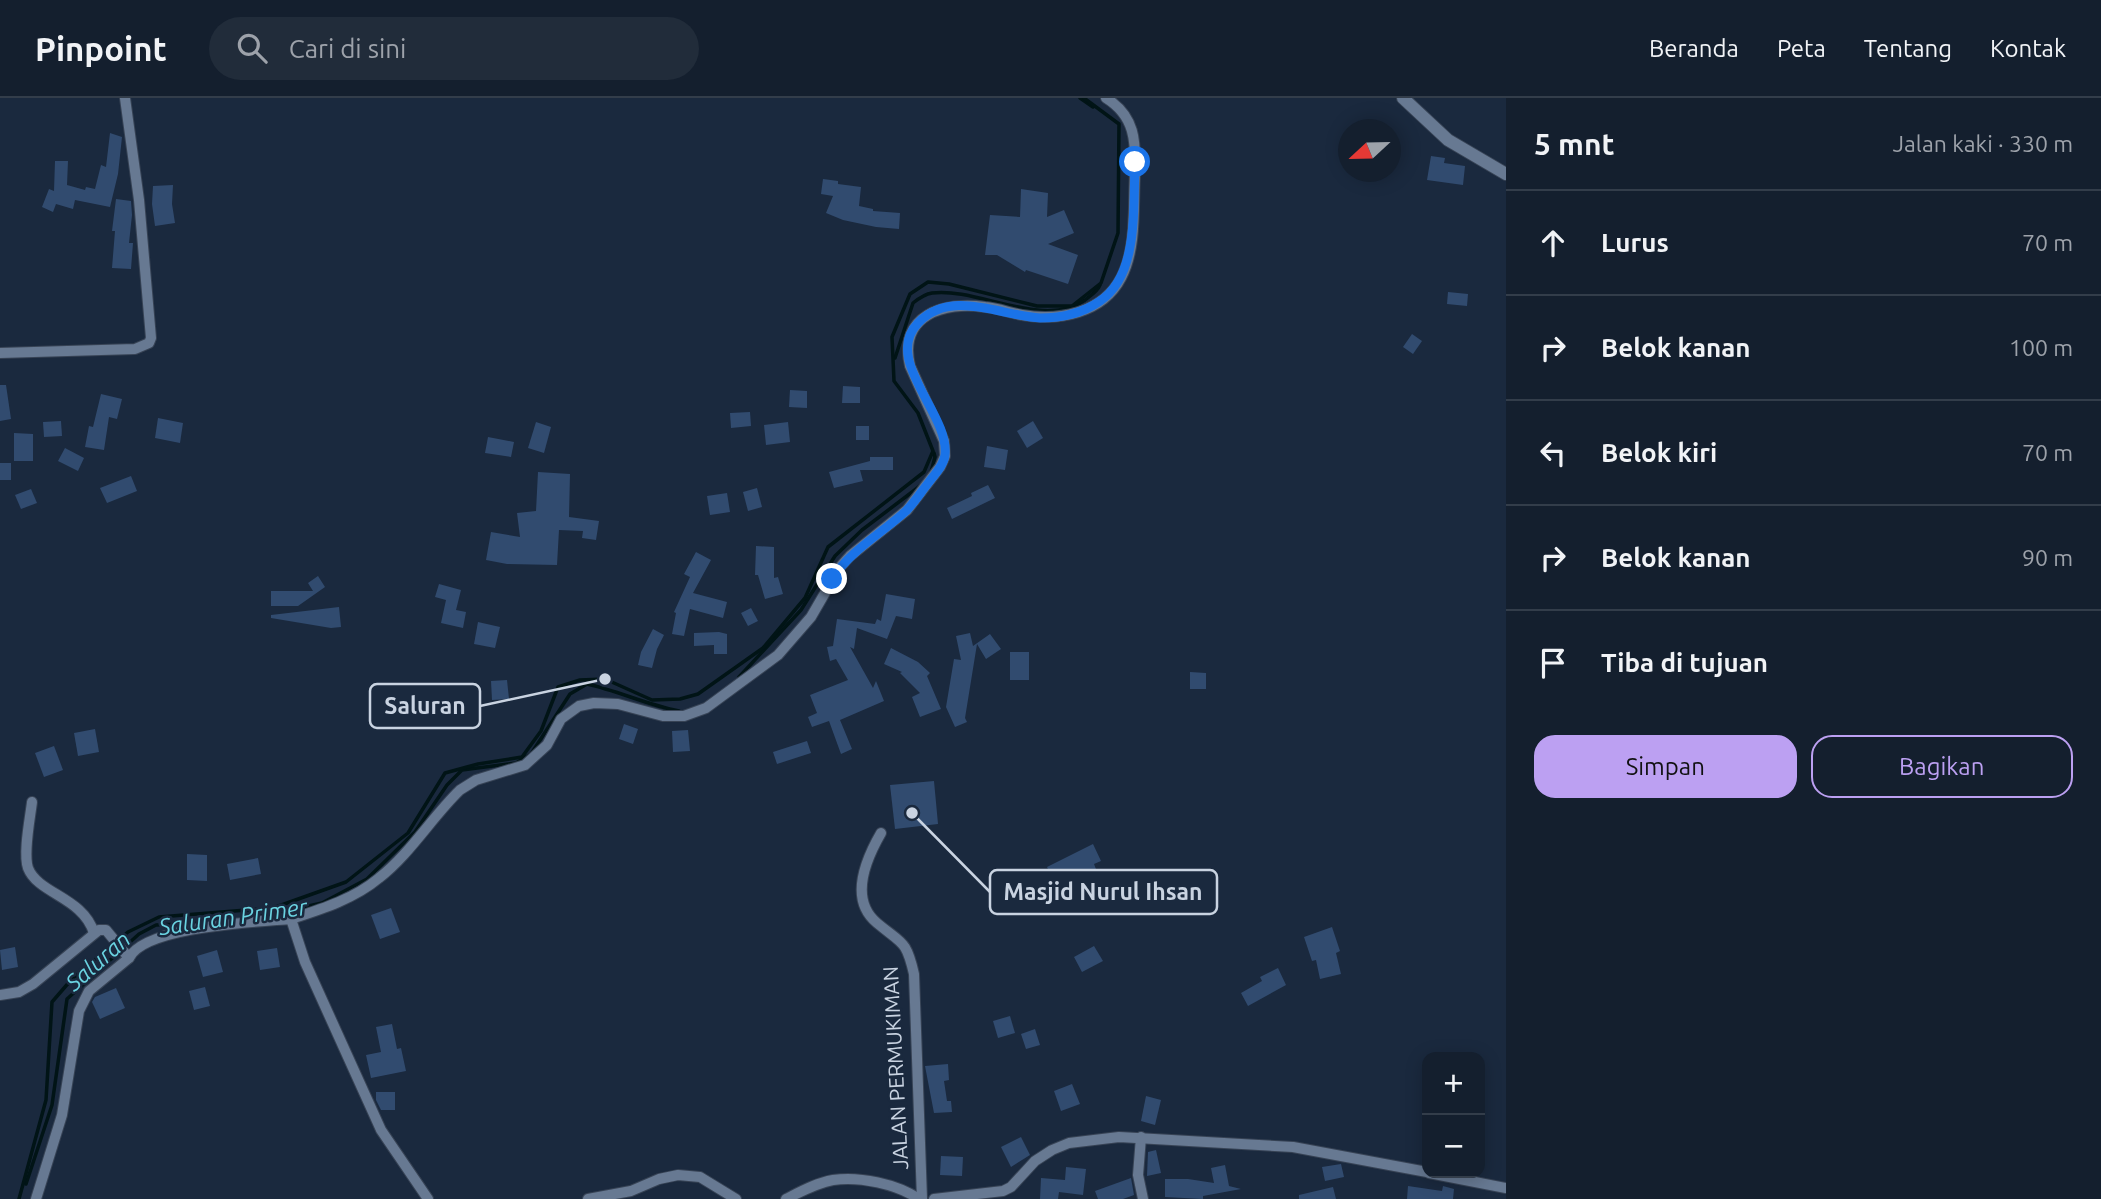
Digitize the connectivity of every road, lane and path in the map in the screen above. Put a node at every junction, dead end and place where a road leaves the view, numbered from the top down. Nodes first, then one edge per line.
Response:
1 (125, 98) edge
2 (1106, 98) edge
3 (1403, 98) edge
4 (1506, 174) edge
5 (0, 353) edge
6 (32, 802) dead end
7 (881, 832) dead end
8 (291, 919) junction
9 (94, 933) junction
10 (127, 955) junction
11 (0, 995) edge
12 (1141, 1137) junction
13 (1422, 1171) edge
14 (1457, 1178) edge
15 (1506, 1188) edge
16 (36, 1199) edge
17 (428, 1199) edge
18 (588, 1199) edge
19 (736, 1199) edge
20 (786, 1199) edge
21 (920, 1199) edge
22 (934, 1199) edge
23 (1143, 1199) edge

1 - 5 street
2 - 8 street
3 - 4 street
6 - 9 street
7 - 21 street, JALAN PERMUKIMAN
8 - 10 street
8 - 17 street
9 - 10 street
9 - 11 street
10 - 16 street
12 - 13 street
12 - 22 street
12 - 23 street
14 - 15 street
18 - 19 street
20 - 21 street

